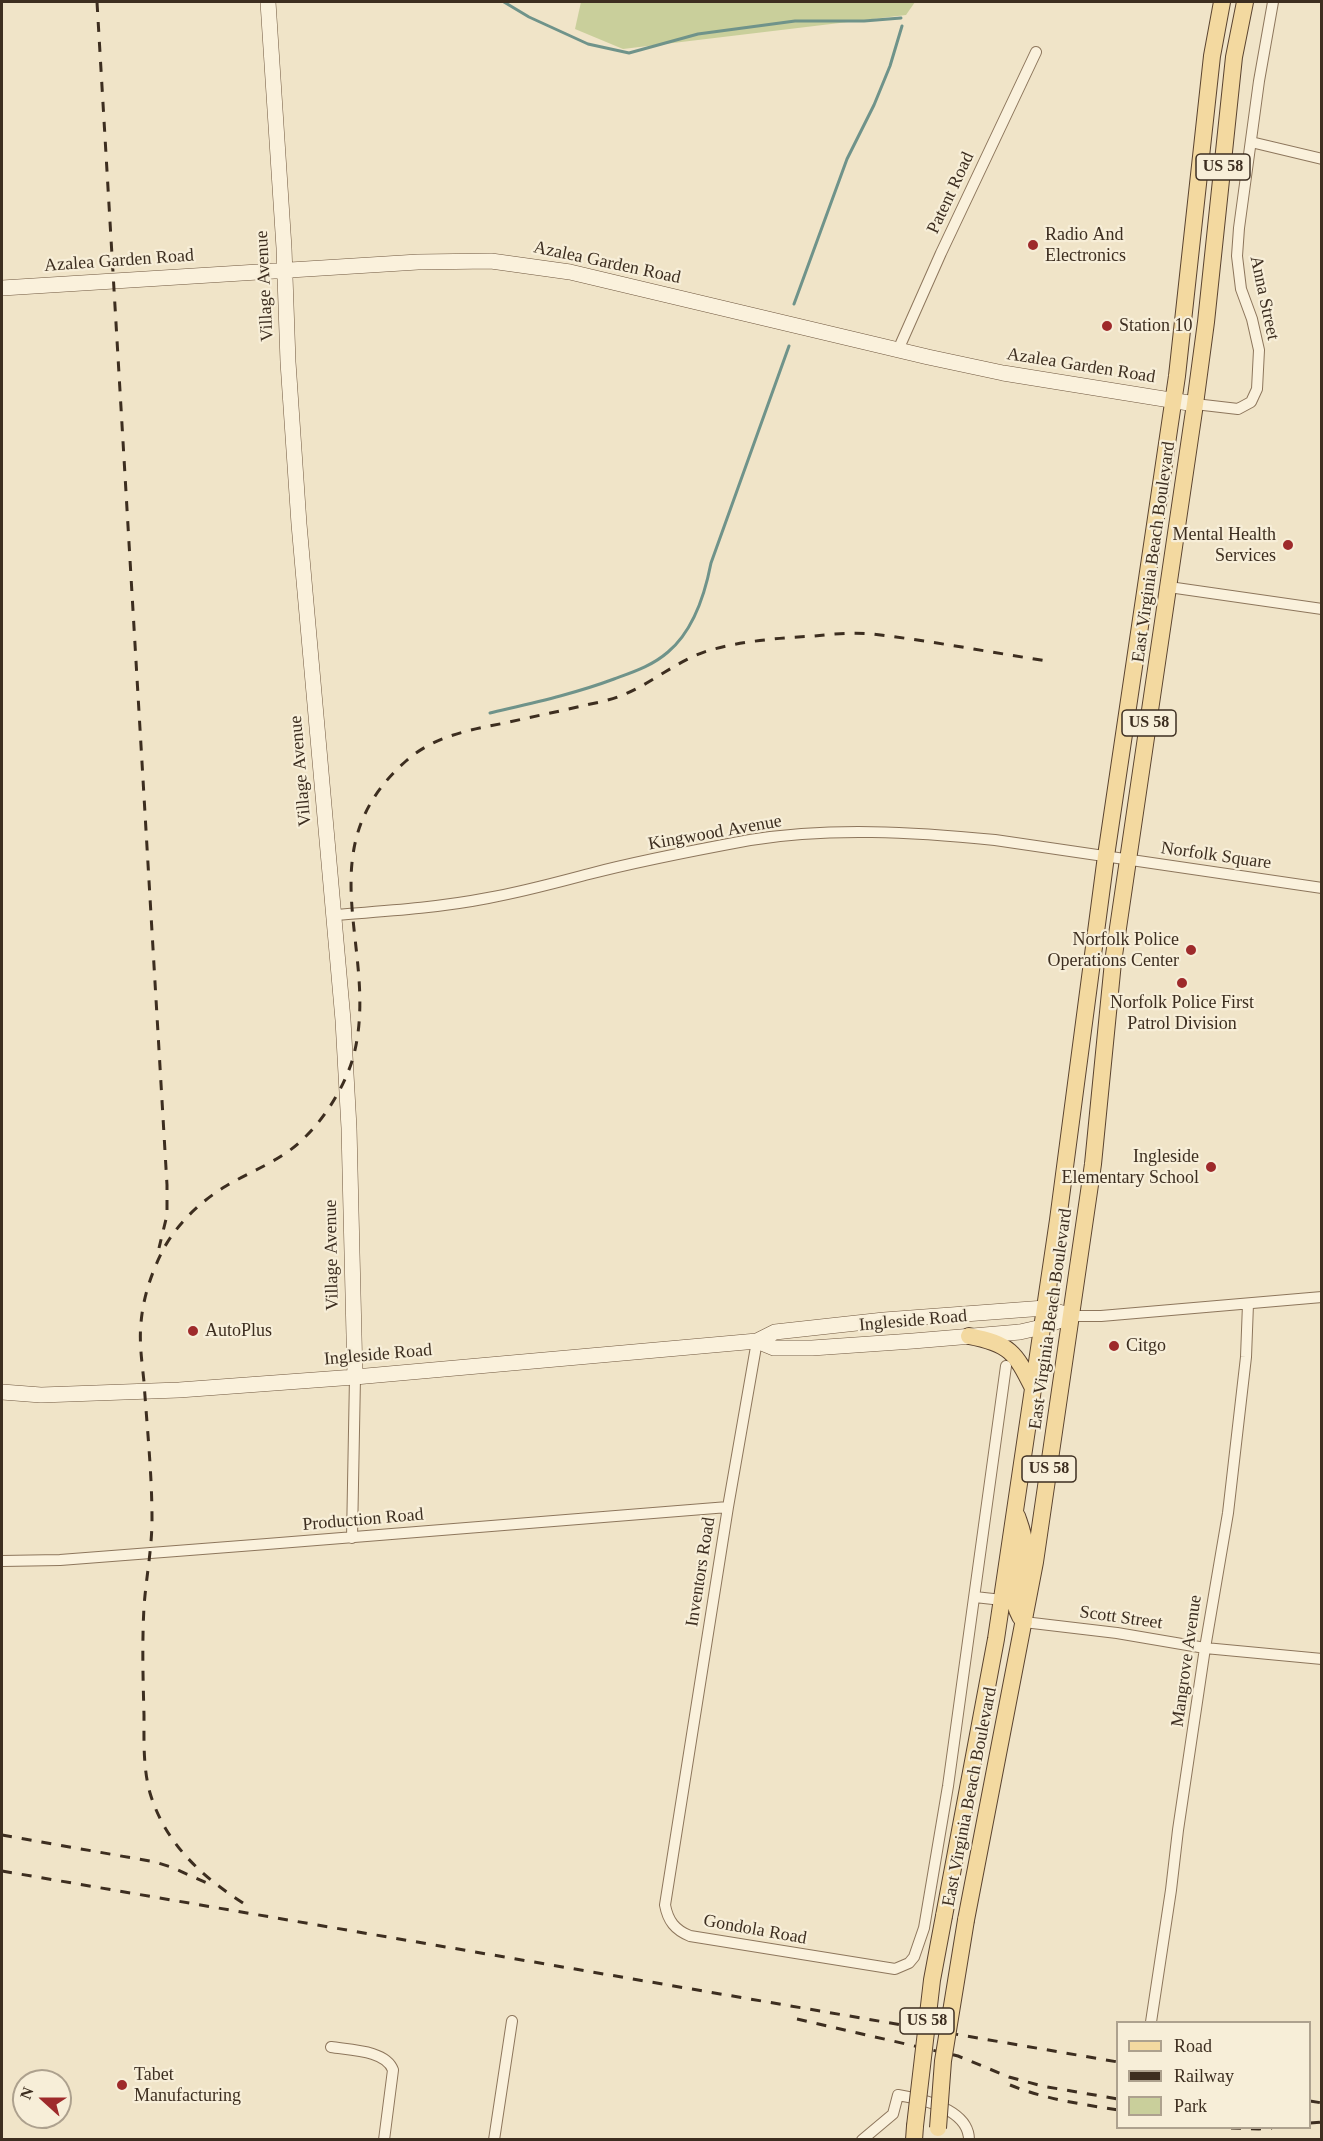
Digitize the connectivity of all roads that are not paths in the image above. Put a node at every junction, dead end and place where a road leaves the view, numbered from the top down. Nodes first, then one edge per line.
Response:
1 (268, 2) edge
2 (1222, 2) edge
3 (1245, 2) edge
4 (1274, 2) edge
5 (1036, 52) dead end
6 (1251, 142) junction
7 (1322, 159) edge
8 (285, 270) junction
9 (2, 288) edge
10 (1182, 331) junction
11 (1205, 333) junction
12 (898, 350) junction
13 (1173, 400) junction
14 (1196, 404) junction
15 (1169, 587) junction
16 (1322, 609) edge
17 (1106, 856) junction
18 (1128, 860) junction
19 (1322, 888) edge
20 (334, 915) junction
21 (1322, 1297) edge
22 (1248, 1304) junction
23 (1045, 1308) junction
24 (1072, 1316) junction
25 (1042, 1327) junction
26 (969, 1336) junction
27 (756, 1341) junction
28 (1006, 1366) dead end
29 (355, 1377) junction
30 (1033, 1388) junction
31 (2, 1392) edge
32 (728, 1507) junction
33 (1015, 1509) junction
34 (352, 1538) junction
35 (2, 1561) edge
36 (975, 1597) junction
37 (1002, 1600) junction
38 (1024, 1622) junction
39 (995, 1644) junction
40 (1205, 1648) junction
41 (1322, 1659) edge
42 (680, 1809) joint
43 (919, 1944) junction
44 (939, 1945) dead end
45 (512, 2021) dead end
46 (1150, 2021) edge
47 (331, 2047) dead end
48 (914, 2133) edge
49 (937, 2134) edge
50 (384, 2139) edge
51 (494, 2139) edge
52 (862, 2139) edge
53 (969, 2139) edge

1 - 8 street, Village Avenue
2 - 10 main road, East Virginia Beach Boulevard / US 58
3 - 11 main road, East Virginia Beach Boulevard / US 58
4 - 6 street, Anna Street
5 - 12 street, Patent Road
6 - 7 street
6 - 14 street, Anna Street
8 - 9 street, Azalea Garden Road
8 - 12 street, Azalea Garden Road
8 - 20 street, Village Avenue
10 - 11 main road
10 - 13 main road, East Virginia Beach Boulevard / US 58
11 - 14 main road, East Virginia Beach Boulevard / US 58
12 - 13 street, Azalea Garden Road
13 - 14 street, Azalea Garden Road
13 - 17 main road, East Virginia Beach Boulevard / US 58
14 - 15 main road, East Virginia Beach Boulevard / US 58
15 - 16 street
15 - 18 main road, East Virginia Beach Boulevard / US 58
17 - 18 street, Norfolk Square
17 - 20 street, Kingwood Avenue
17 - 23 main road, East Virginia Beach Boulevard / US 58
18 - 19 street, Norfolk Square
18 - 24 main road, East Virginia Beach Boulevard / US 58
20 - 29 street, Village Avenue
21 - 22 street, Ingleside Road
22 - 24 street, Ingleside Road
22 - 40 street, Mangrove Avenue
23 - 24 street, Ingleside Road
23 - 25 main road, East Virginia Beach Boulevard / US 58
23 - 27 street, Ingleside Road
24 - 25 street, Ingleside Road
24 - 38 main road, East Virginia Beach Boulevard / US 58
25 - 26 street, Ingleside Road
25 - 30 main road, East Virginia Beach Boulevard / US 58
26 - 27 street, Ingleside Road
26 - 30 main road
27 - 29 street, Ingleside Road
27 - 32 street, Inventors Road
28 - 36 street, East Virginia Beach Boulevard
29 - 31 street, Ingleside Road
29 - 34 street, Village Avenue
30 - 33 main road, East Virginia Beach Boulevard / US 58
32 - 34 street, Production Road
32 - 42 street, Inventors Road
33 - 37 main road, East Virginia Beach Boulevard / US 58
33 - 38 main road
34 - 35 street, Production Road
36 - 37 street
36 - 43 street, East Virginia Beach Boulevard
37 - 39 main road, East Virginia Beach Boulevard / US 58
38 - 39 main road
38 - 40 street, Scott Street
38 - 49 main road, East Virginia Beach Boulevard / US 58, bridge
39 - 48 main road, East Virginia Beach Boulevard / US 58, bridge
40 - 41 street, Scott Street
40 - 46 street, Mangrove Avenue
42 - 43 street, Gondola Road
43 - 44 street
45 - 51 street
47 - 50 street
52 - 53 street

